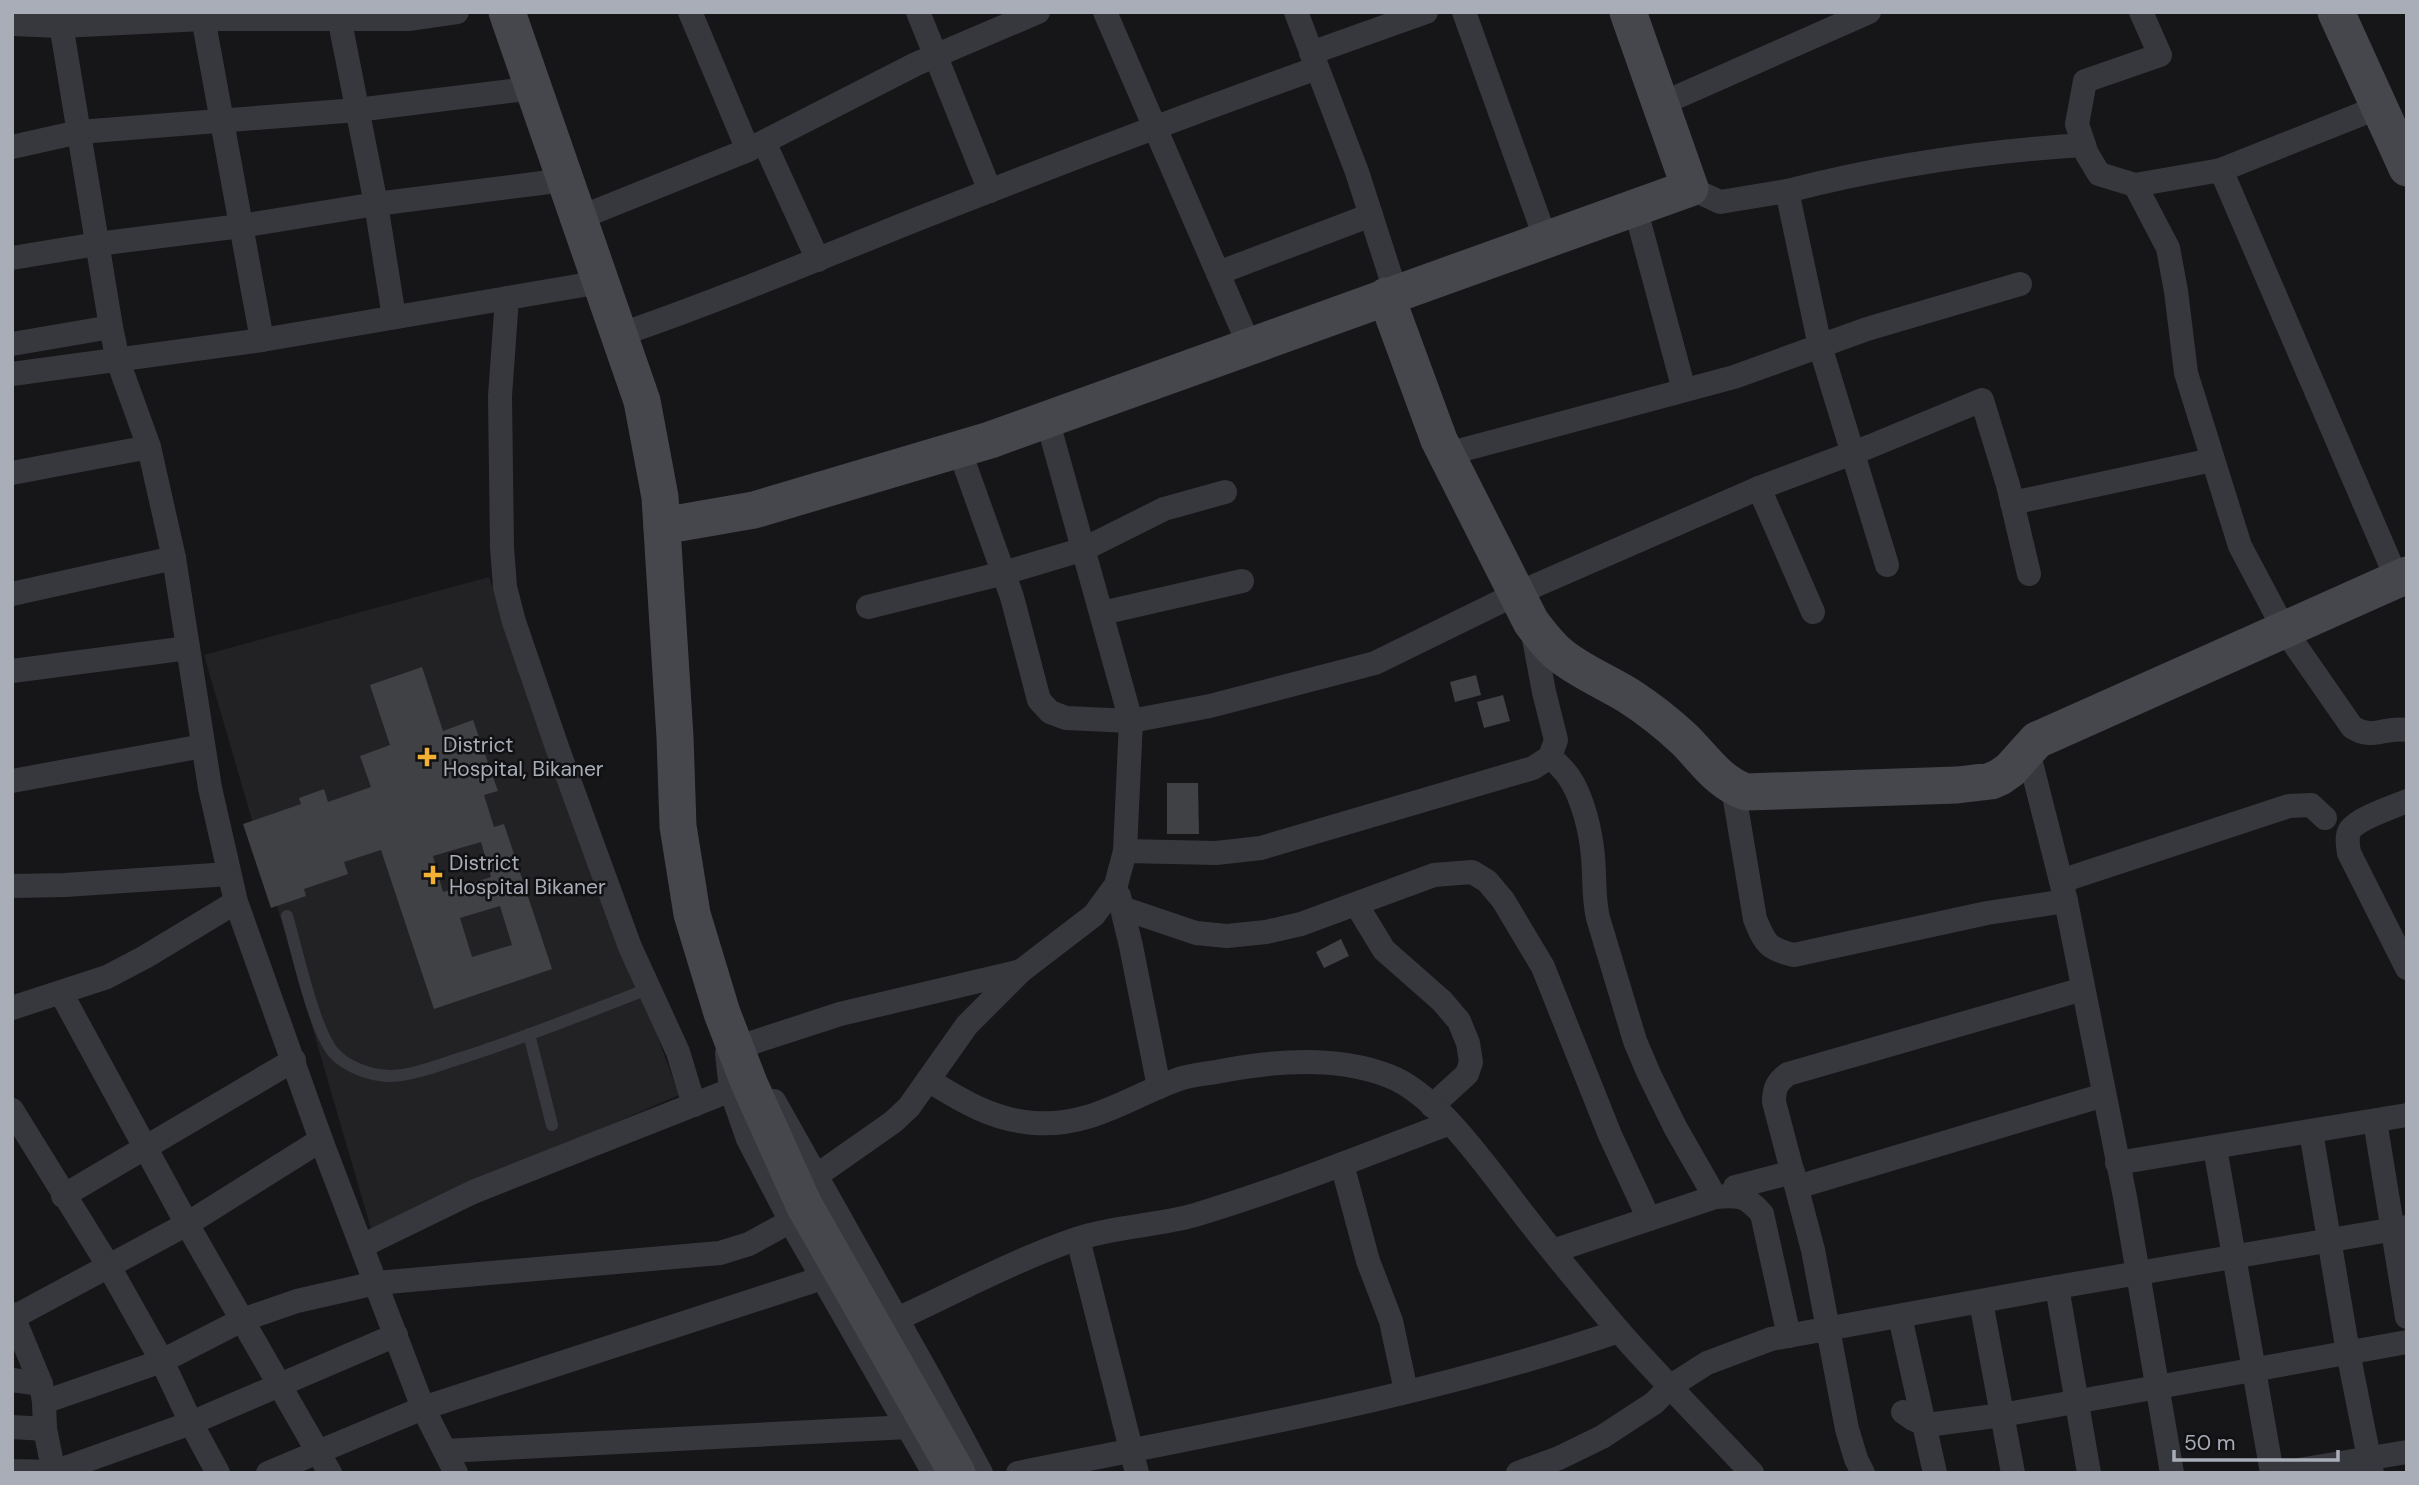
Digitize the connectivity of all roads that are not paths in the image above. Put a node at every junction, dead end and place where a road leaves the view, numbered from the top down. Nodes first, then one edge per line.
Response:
1 (457, 12) edge
2 (507, 12) edge
3 (690, 12) edge
4 (918, 12) edge
5 (1038, 12) edge
6 (1105, 12) edge
7 (1296, 12) edge
8 (1426, 12) edge
9 (1464, 12) edge
10 (1628, 12) edge
11 (1869, 12) edge
12 (2141, 12) edge
13 (2341, 14) edge
14 (202, 16) edge
15 (339, 16) edge
16 (148, 17) edge
17 (60, 19) edge
18 (12, 24) edge
19 (935, 56) junction
20 (1314, 61) junction
21 (534, 88) junction
22 (1661, 104) junction
23 (2379, 107) junction
24 (357, 110) junction
25 (222, 121) junction
26 (1155, 127) junction
27 (79, 132) junction
28 (2084, 145) junction
29 (756, 146) junction
30 (12, 147) edge
31 (2407, 168) edge
32 (2221, 170) junction
33 (565, 180) junction
34 (2134, 186) junction
35 (1690, 188) junction
36 (990, 191) junction
37 (1787, 191) junction
38 (376, 204) junction
39 (1635, 207) junction
40 (1371, 215) junction
41 (579, 218) junction
42 (241, 226) junction
43 (1546, 240) junction
44 (97, 244) junction
45 (12, 258) edge
46 (818, 260) junction
47 (1218, 273) junction
48 (601, 282) junction
49 (2020, 284) dead end
50 (1391, 294) junction
51 (507, 298) junction
52 (394, 317) junction
53 (111, 327) junction
54 (619, 335) junction
55 (262, 340) junction
56 (12, 344) edge
57 (1250, 345) junction
58 (1820, 346) junction
59 (118, 361) junction
60 (12, 374) edge
61 (1684, 390) junction
62 (1047, 419) junction
63 (149, 447) junction
64 (959, 449) junction
65 (1447, 454) junction
66 (1852, 454) junction
67 (2212, 460) junction
68 (12, 473) edge
69 (1759, 488) junction
70 (1225, 492) dead end
71 (2012, 503) junction
72 (662, 526) junction
73 (1084, 549) junction
74 (174, 558) junction
75 (1887, 565) dead end
76 (1004, 573) junction
77 (2029, 574) dead end
78 (2402, 577) edge
79 (1242, 581) dead end
80 (12, 594) edge
81 (868, 607) dead end
82 (1524, 608) junction
83 (1813, 612) dead end
84 (1102, 613) junction
85 (2284, 629) junction
86 (188, 648) junction
87 (12, 671) edge
88 (1130, 721) junction
89 (2407, 730) edge
90 (203, 746) junction
91 (2027, 747) junction
92 (1550, 757) junction
93 (12, 781) edge
94 (1733, 788) junction
95 (2407, 801) edge
96 (2325, 818) dead end
97 (1125, 851) junction
98 (229, 874) junction
99 (12, 886) edge
100 (2063, 891) junction
101 (1119, 897) junction
102 (236, 902) junction
103 (1356, 904) junction
104 (287, 916) dead end
105 (2407, 968) edge
106 (1021, 971) junction
107 (648, 989) junction
108 (2083, 989) junction
109 (61, 993) junction
110 (12, 1008) edge
111 (722, 1013) junction
112 (529, 1034) junction
113 (742, 1046) junction
114 (294, 1060) junction
115 (928, 1080) junction
116 (1159, 1087) junction
117 (731, 1090) junction
118 (2104, 1095) junction
119 (694, 1105) junction
120 (1432, 1106) junction
121 (12, 1110) edge
122 (2407, 1115) edge
123 (2375, 1121) junction
124 (1450, 1124) junction
125 (552, 1125) dead end
126 (2311, 1132) junction
127 (321, 1140) junction
128 (144, 1147) junction
129 (2215, 1148) junction
130 (2117, 1163) junction
131 (1342, 1164) junction
132 (1795, 1179) junction
133 (1725, 1192) junction
134 (63, 1196) junction
135 (804, 1201) junction
136 (1649, 1219) junction
137 (187, 1224) junction
138 (2400, 1228) edge
139 (1077, 1239) junction
140 (2330, 1239) junction
141 (362, 1246) junction
142 (1553, 1251) junction
143 (2234, 1256) junction
144 (108, 1265) junction
145 (2138, 1273) junction
146 (822, 1278) junction
147 (376, 1283) junction
148 (2057, 1287) junction
149 (1981, 1302) junction
150 (13, 1315) edge
151 (1899, 1317) junction
152 (2407, 1317) edge
153 (897, 1319) junction
154 (242, 1320) junction
155 (1828, 1330) junction
156 (1619, 1331) junction
157 (396, 1335) junction
158 (1789, 1336) junction
159 (2407, 1342) edge
160 (2348, 1352) junction
161 (162, 1361) junction
162 (2254, 1370) junction
163 (12, 1380) edge
164 (278, 1384) junction
165 (1671, 1386) junction
166 (2157, 1386) junction
167 (1406, 1391) junction
168 (42, 1393) junction
169 (2077, 1402) junction
170 (424, 1408) junction
171 (2002, 1415) junction
172 (1913, 1418) junction
173 (191, 1423) junction
174 (12, 1427) edge
175 (908, 1427) junction
176 (45, 1429) junction
177 (316, 1451) junction
178 (2407, 1452) edge
179 (451, 1462) edge
180 (1134, 1462) edge
181 (2371, 1466) edge
182 (12, 1471) edge
183 (54, 1472) edge
184 (218, 1473) edge
185 (268, 1473) edge
186 (330, 1473) edge
187 (934, 1473) edge
188 (957, 1473) edge
189 (981, 1473) edge
190 (1018, 1473) edge
191 (1518, 1473) edge
192 (1752, 1473) edge
193 (1863, 1473) edge
194 (1935, 1473) edge
195 (2013, 1473) edge
196 (2089, 1473) edge
197 (2172, 1473) edge
198 (2272, 1473) edge
199 (2281, 1473) edge

1 - 15 street
2 - 21 street
3 - 29 street
4 - 19 street
5 - 19 street
6 - 26 street
7 - 20 street
8 - 20 street
9 - 43 street
10 - 22 street
11 - 22 street
12 - 28 street
13 - 23 street
14 - 15 street
14 - 16 street
14 - 25 street
15 - 24 street
16 - 17 street
17 - 18 street
17 - 27 street
19 - 29 street
19 - 36 street
20 - 26 street
20 - 40 street
21 - 24 street
21 - 33 street
22 - 35 street
23 - 31 street
23 - 32 street
24 - 25 street
24 - 38 street
25 - 27 street
25 - 42 street
26 - 36 street
26 - 47 street
27 - 30 street
27 - 44 street
28 - 34 street
28 - 37 street
29 - 41 street
29 - 46 street
32 - 34 street
32 - 78 street
33 - 38 street
33 - 41 street
34 - 67 street
35 - 37 street
35 - 39 street
36 - 46 street
37 - 58 street
38 - 42 street
38 - 52 street
39 - 43 street
39 - 61 street
40 - 47 street
40 - 50 street
41 - 48 street
42 - 44 street
42 - 55 street
43 - 50 street
44 - 45 street
44 - 53 street
46 - 54 street
47 - 57 street
48 - 51 street
48 - 54 street
49 - 58 street
50 - 57 street
50 - 65 street
51 - 52 street
51 - 107 street
52 - 55 street
53 - 56 street
53 - 59 street
54 - 72 street
55 - 59 street
57 - 62 street
58 - 61 street
58 - 66 street
59 - 60 street
59 - 63 street
61 - 65 street
62 - 64 street
62 - 73 street
63 - 68 street
63 - 74 street
64 - 72 street
64 - 76 street
65 - 82 street
66 - 69 street
66 - 71 street
66 - 75 street
67 - 71 street
67 - 85 street
69 - 82 street
69 - 83 street
70 - 73 street
71 - 77 street
72 - 111 street
73 - 76 street
73 - 84 street
74 - 80 street
74 - 86 street
76 - 81 street
76 - 88 street
78 - 85 street
79 - 84 street
82 - 88 street
82 - 92 street
82 - 94 street
84 - 88 street
85 - 89 street
85 - 91 street
86 - 87 street
86 - 90 street
88 - 97 street
90 - 93 street
90 - 98 street
91 - 94 street
91 - 100 street
92 - 97 street
92 - 133 street
94 - 100 street
95 - 105 street
96 - 100 street
97 - 101 street
98 - 99 street
98 - 102 street
100 - 108 street
101 - 103 street
101 - 106 street
101 - 116 street
102 - 109 street
102 - 114 street
103 - 120 street
103 - 136 street
104 - 112 lane
106 - 113 street
106 - 115 street
107 - 112 lane
107 - 119 street
108 - 118 street
108 - 132 street
109 - 110 street
109 - 128 street
111 - 113 street
111 - 117 street
111 - 135 street
112 - 125 lane
113 - 135 street
114 - 127 street
114 - 128 street
115 - 116 street
115 - 135 street
116 - 120 street
117 - 119 street
117 - 135 street
118 - 130 street
118 - 132 street
119 - 141 street
120 - 124 street
121 - 134 street
122 - 123 street
123 - 126 street
123 - 138 street
124 - 131 street
124 - 142 street
126 - 129 street
126 - 140 street
127 - 137 street
127 - 141 street
128 - 134 street
128 - 137 street
129 - 130 street
129 - 143 street
130 - 145 street
131 - 139 street
131 - 167 street
132 - 133 street
132 - 155 street
133 - 136 street
133 - 158 street
134 - 144 street
135 - 146 street
135 - 147 street
135 - 153 street
135 - 188 street
136 - 142 street
137 - 144 street
137 - 154 street
138 - 140 street
138 - 152 street
139 - 153 street
139 - 180 street
140 - 143 street
140 - 160 street
141 - 147 street
142 - 156 street
143 - 145 street
143 - 162 street
144 - 150 street
144 - 161 street
145 - 148 street
145 - 166 street
146 - 170 street
146 - 175 street
147 - 154 street
147 - 157 street
148 - 149 street
148 - 169 street
149 - 151 street
149 - 171 street
150 - 168 street
151 - 155 street
151 - 172 street
153 - 189 street
154 - 161 street
154 - 164 street
155 - 158 street
155 - 193 street
156 - 165 street
156 - 167 street
157 - 164 street
157 - 170 street
158 - 165 street
159 - 160 street
160 - 162 street
160 - 181 street
161 - 168 street
161 - 173 street
162 - 166 street
162 - 198 street
163 - 168 street
164 - 173 street
164 - 177 street
165 - 191 street
165 - 192 street
166 - 169 street
166 - 197 street
167 - 180 street
168 - 176 street
169 - 171 street
169 - 196 street
170 - 177 street
170 - 179 street
171 - 172 street
171 - 195 street
172 - 194 street
173 - 183 street
173 - 184 street
174 - 176 street
175 - 179 street
175 - 187 street
176 - 183 street
177 - 185 street
177 - 186 street
178 - 181 street
180 - 190 street
181 - 199 street
182 - 183 street

